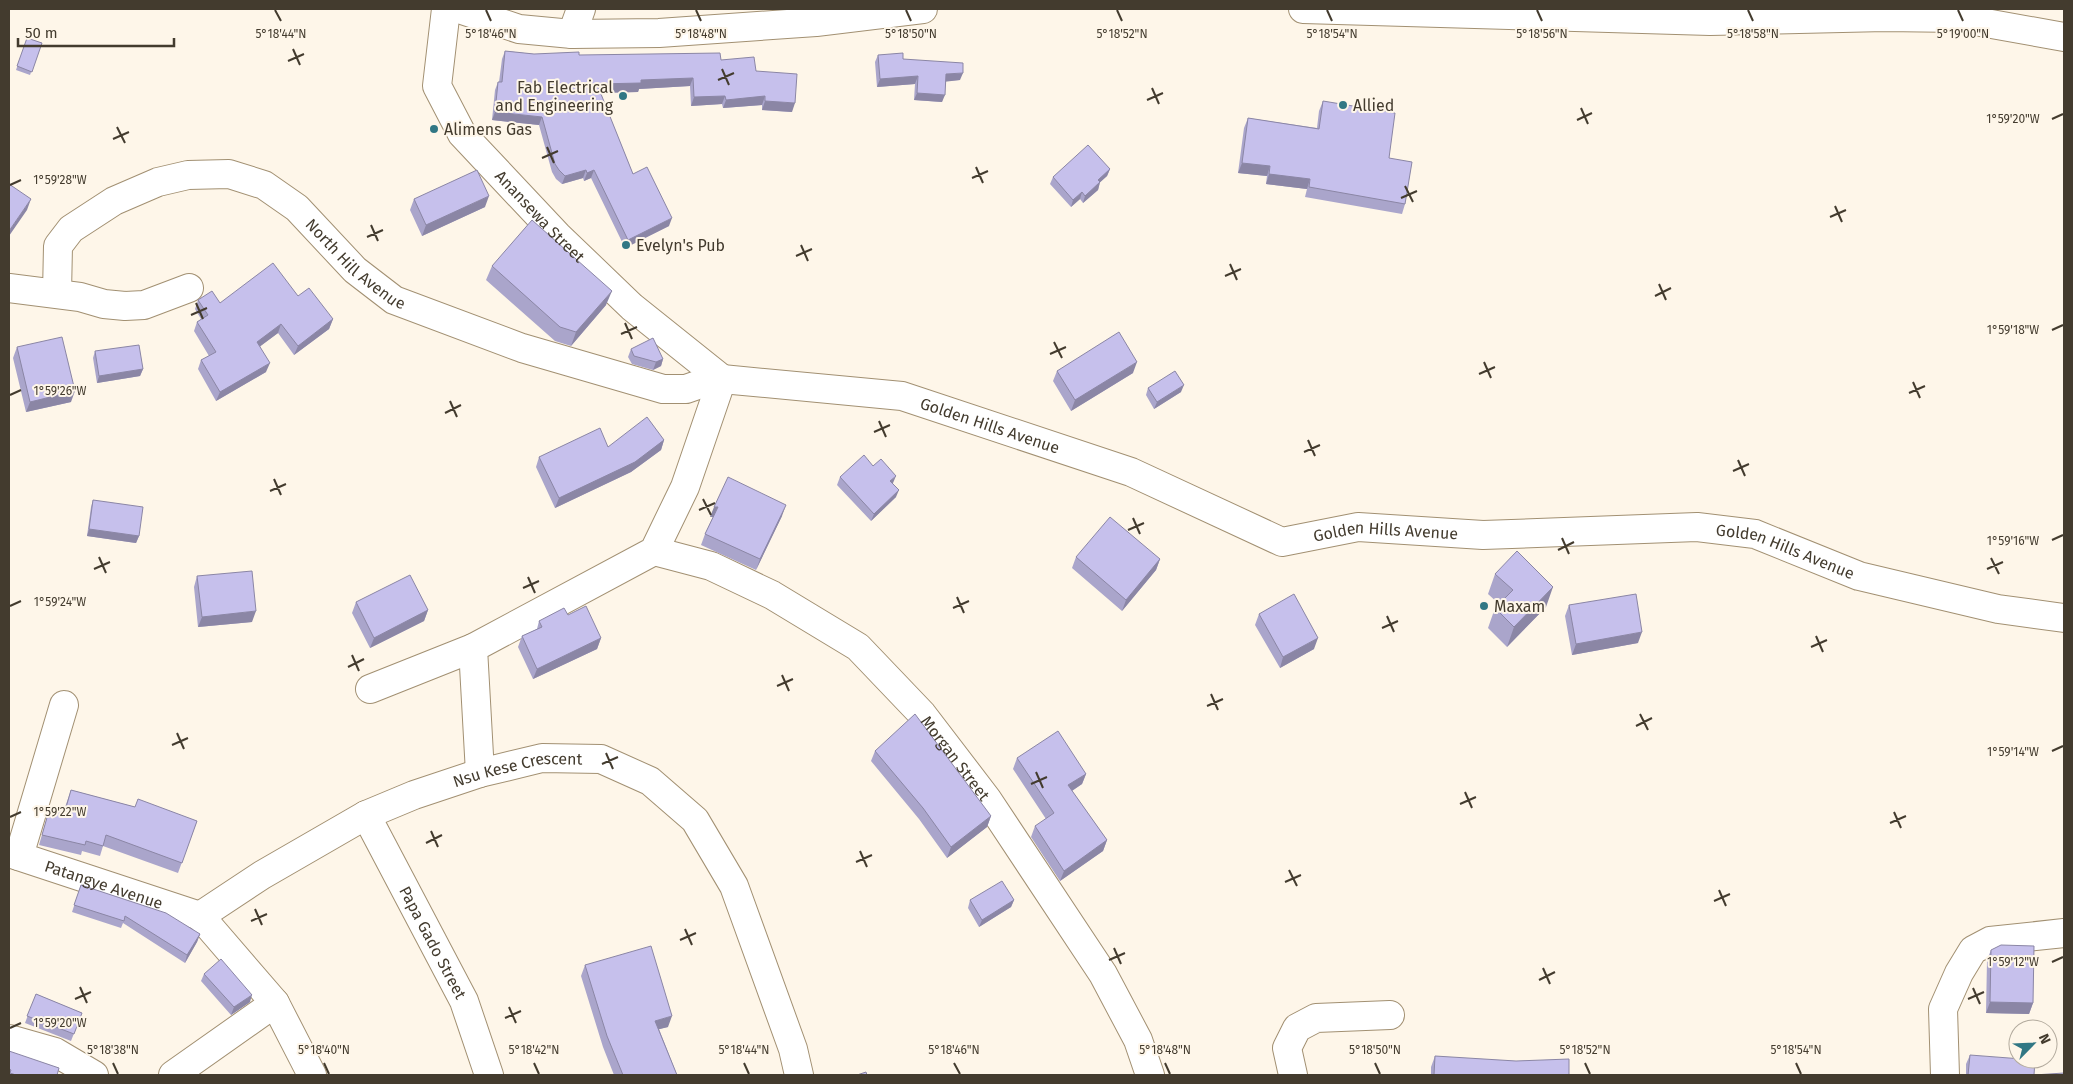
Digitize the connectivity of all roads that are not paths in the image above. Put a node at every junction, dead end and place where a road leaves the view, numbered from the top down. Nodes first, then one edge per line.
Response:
1 (446, 9) edge
2 (459, 9) edge
3 (581, 9) edge
4 (923, 9) edge
5 (1303, 9) edge
6 (572, 34) junction
7 (2064, 37) edge
8 (9, 288) edge
9 (189, 288) dead end
10 (57, 294) junction
11 (722, 379) junction
12 (654, 551) junction
13 (2064, 618) edge
14 (473, 648) junction
15 (370, 689) dead end
16 (64, 706) dead end
17 (480, 773) junction
18 (366, 814) junction
19 (14, 854) edge
20 (200, 916) junction
21 (2064, 933) edge
22 (275, 1003) junction
23 (1390, 1015) dead end
24 (9, 1039) edge
25 (94, 1075) edge
26 (173, 1075) edge
27 (312, 1075) edge
28 (489, 1075) edge
29 (799, 1075) edge
30 (1150, 1075) edge
31 (1293, 1075) edge
32 (1945, 1075) edge

1 - 11 street, Anansewa Street
2 - 6 street
3 - 6 street
4 - 6 street
5 - 7 street
8 - 10 street
9 - 10 street
10 - 11 street, North Hill Avenue
11 - 12 street
11 - 13 street, Golden Hills Avenue
12 - 14 street
12 - 30 street, Morgan Street
14 - 15 street
14 - 17 street
16 - 19 street
17 - 18 street, Nsu Kese Crescent
17 - 29 street, Nsu Kese Crescent
18 - 20 street, Nsu Kese Crescent
18 - 28 street, Papa Gado Street
19 - 20 street, Patangye Avenue
20 - 22 street
21 - 32 street
22 - 26 street
22 - 27 street
23 - 31 street
24 - 25 street

